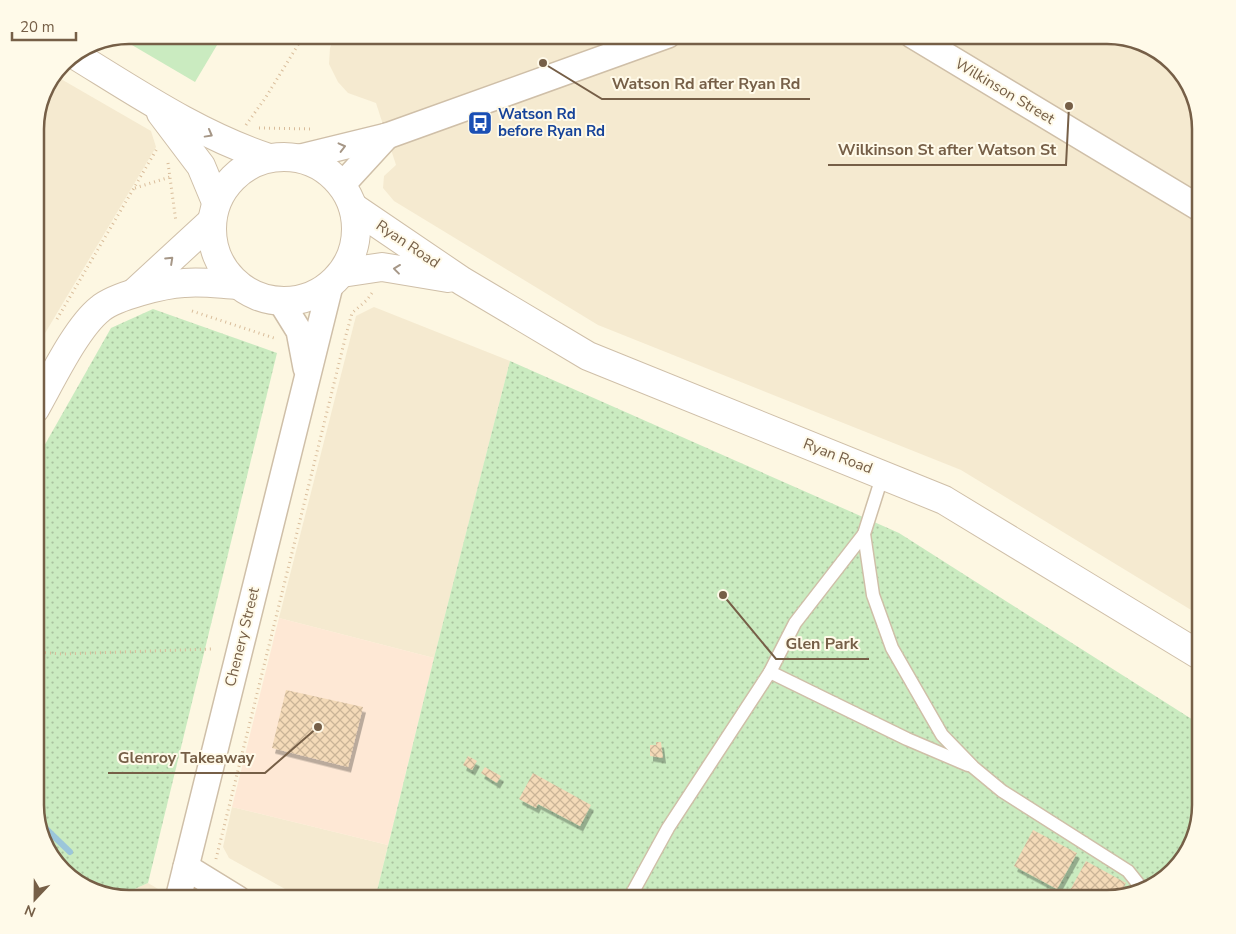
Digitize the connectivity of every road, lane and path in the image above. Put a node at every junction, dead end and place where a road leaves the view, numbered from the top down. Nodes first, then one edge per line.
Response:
1 (298, 44) edge
2 (643, 44) edge
3 (927, 44) edge
4 (81, 58) edge
5 (151, 102) junction
6 (320, 129) dead end
7 (387, 136) junction
8 (162, 140) dead end
9 (269, 158) junction
10 (297, 158) junction
11 (167, 160) dead end
12 (170, 177) junction
13 (134, 188) junction
14 (347, 196) junction
15 (1192, 204) edge
16 (214, 212) junction
17 (177, 227) dead end
18 (336, 280) junction
19 (462, 281) junction
20 (238, 285) junction
21 (372, 292) dead end
22 (134, 293) junction
23 (281, 302) junction
24 (192, 311) dead end
25 (55, 322) dead end
26 (274, 338) dead end
27 (308, 375) junction
28 (44, 393) edge
29 (883, 474) junction
30 (864, 534) junction
31 (212, 649) dead end
32 (1192, 651) edge
33 (44, 653) edge
34 (770, 672) junction
35 (972, 767) junction
36 (186, 867) junction
37 (210, 882) junction
38 (1139, 884) edge
39 (180, 890) edge
40 (223, 890) edge
41 (634, 890) edge

1 - 6 path
2 - 7 street
3 - 15 street, Wilkinson Street
4 - 5 street
5 -> 9 street
5 - 16 street
10 -> 7 street
7 - 14 street
8 - 13 path
9 - 10 street
9 - 16 street
10 - 14 street
11 - 12 path
12 - 13 path
12 - 17 path
13 - 25 path
14 - 18 street
14 - 19 street, Ryan Road
16 - 20 street
22 -> 16 street
19 -> 18 street, Ryan Road
18 - 23 street
18 - 27 street, Chenery Street
19 - 29 street, Ryan Road
20 - 22 street
20 - 23 street
21 - 37 path
22 - 28 street
23 - 27 street, Chenery Street
24 - 26 path
27 - 36 street, Chenery Street
29 - 30 lane
29 - 32 street, Ryan Road
30 - 34 lane
30 - 35 lane
31 - 33 path
34 - 35 lane
34 - 41 lane
35 - 38 lane
36 - 37 street
36 - 39 street, Chenery Street
37 - 40 street

